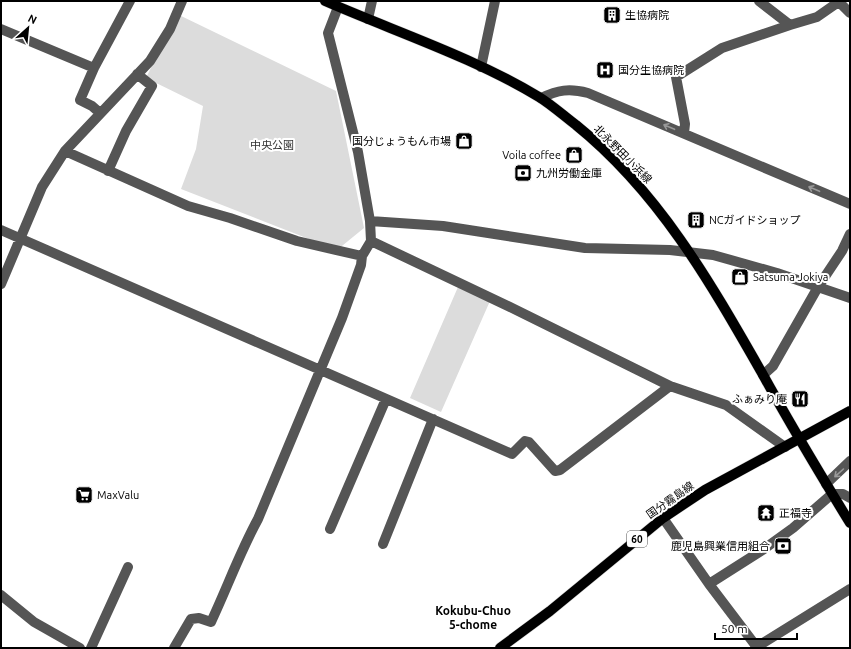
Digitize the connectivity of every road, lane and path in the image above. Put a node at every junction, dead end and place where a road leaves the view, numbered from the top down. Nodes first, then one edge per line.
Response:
1 (130, 1) edge
2 (182, 1) edge
3 (325, 1) edge
4 (372, 1) edge
5 (495, 1) edge
6 (759, 1) edge
7 (840, 1) edge
8 (338, 7) junction
9 (850, 13) edge
10 (368, 19) junction
11 (790, 25) junction
12 (1, 29) edge
13 (481, 67) junction
14 (94, 68) junction
15 (137, 74) junction
16 (541, 98) junction
17 (100, 113) junction
18 (684, 133) junction
19 (65, 151) junction
20 (108, 171) junction
21 (850, 204) edge
22 (370, 221) junction
23 (1, 230) edge
24 (850, 234) edge
25 (20, 239) junction
26 (371, 241) junction
27 (689, 252) junction
28 (362, 256) junction
29 (1, 284) edge
30 (818, 286) junction
31 (850, 298) edge
32 (320, 370) junction
33 (763, 375) junction
34 (670, 386) junction
35 (386, 399) junction
36 (850, 411) edge
37 (433, 419) junction
38 (801, 438) junction
39 (785, 447) junction
40 (850, 461) edge
41 (826, 484) junction
42 (832, 494) junction
43 (850, 498) edge
44 (663, 518) junction
45 (850, 523) edge
46 (330, 529) dead end
47 (383, 544) dead end
48 (128, 567) dead end
49 (709, 584) junction
50 (850, 589) edge
51 (1, 595) edge
52 (758, 647) edge
53 (80, 648) edge
54 (91, 648) edge
55 (174, 648) edge
56 (500, 648) edge

1 - 14 street
2 - 15 street
3 - 8 main road, 北永野田小浜線
4 - 10 street
5 - 13 street
6 - 11 street
7 - 9 street
7 - 11 street
8 - 10 main road, 北永野田小浜線
8 - 22 street
10 - 13 main road, 北永野田小浜線
11 - 18 street
12 - 14 street
13 - 16 main road, 北永野田小浜線
14 - 17 street
15 - 17 street
15 - 20 street
18 -> 16 street
16 - 27 main road, 北永野田小浜線
17 - 19 street
21 -> 18 street
19 - 20 street
19 - 25 street
20 - 28 street
22 - 26 street
22 - 27 street
23 - 25 street
24 - 30 street
25 - 29 street
25 - 32 street
26 - 28 street
26 - 34 street
27 - 30 street
27 - 33 main road, 北永野田小浜線
28 - 32 street
30 - 31 street
30 - 33 street
32 - 35 street
32 - 55 street
33 - 38 main road, 北永野田小浜線
34 - 37 street
34 - 39 street
35 - 37 street
35 - 46 street
36 - 38 main road, 国分霧島線 / 60
37 - 47 street
38 - 39 main road, 国分霧島線 / 60
38 - 41 main road, 北永野田小浜線
39 - 44 main road, 国分霧島線 / 60
40 -> 41 street
41 - 42 main road, 北永野田小浜線
42 - 43 street
42 - 45 main road, 北永野田小浜線
42 - 49 street
44 - 49 street
44 - 56 main road, 国分霧島線 / 60
48 - 54 street
49 - 52 street
50 - 52 street
51 - 53 street

